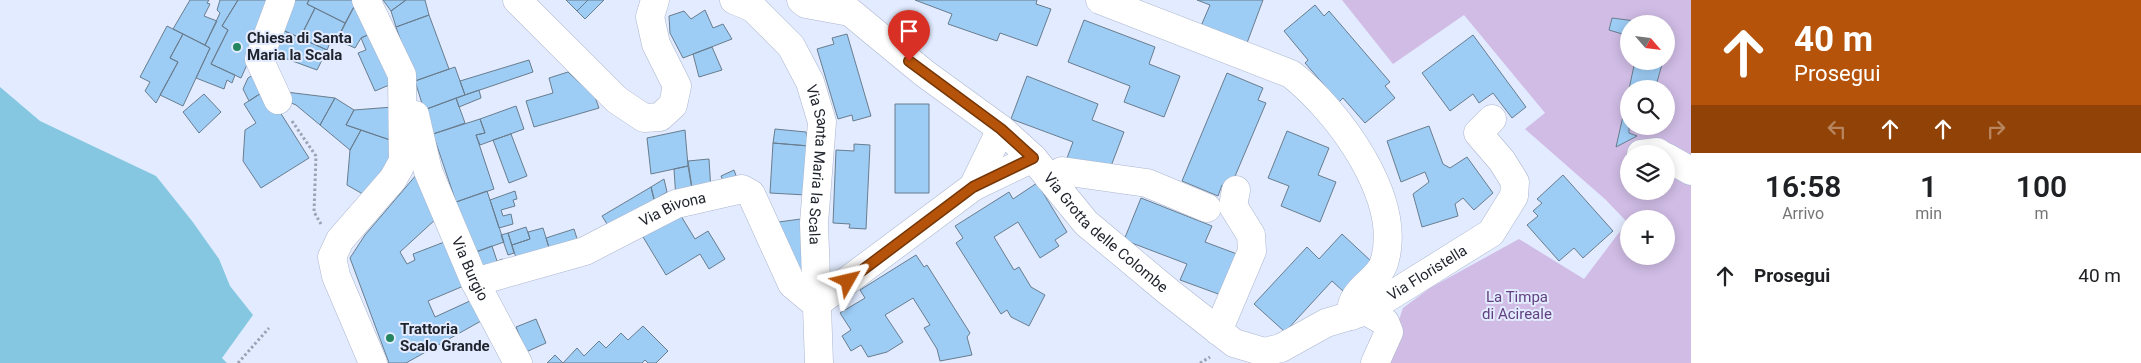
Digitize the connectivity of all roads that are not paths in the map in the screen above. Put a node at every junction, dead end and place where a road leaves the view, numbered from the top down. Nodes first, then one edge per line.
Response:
1 (366, 0) edge
2 (517, 0) edge
3 (655, 0) edge
4 (734, 0) edge
5 (800, 0) edge
6 (1100, 0) edge
7 (281, 1) edge
8 (402, 75) junction
9 (278, 100) road end
10 (1492, 119) dead end
11 (1001, 129) junction
12 (1675, 162) edge
13 (1041, 168) junction
14 (1691, 171) edge
15 (973, 187) junction
16 (1236, 190) dead end
17 (1207, 208) dead end
18 (475, 282) junction
19 (816, 304) junction
20 (1359, 314) junction
21 (1226, 337) junction
22 (373, 363) edge
23 (518, 363) edge
24 (819, 363) edge
25 (1375, 363) edge

1 - 8 street, Via Burgio
2 - 3 street
4 - 19 street, Via Santa Maria la Scala
5 - 11 street, Via Grotta delle Colombe
6 - 20 street
7 - 9 street
8 - 18 street, Via Burgio
8 - 22 street
10 - 20 street, Via Floristella
11 - 13 street, Via Grotta delle Colombe
11 - 15 street
12 - 14 street
13 - 15 street
13 - 17 street
13 - 21 street, Via Grotta delle Colombe
15 - 19 street
16 - 21 street
18 - 19 street, Via Bivona
18 - 23 street, Via Burgio
19 - 24 street, Via Santa Maria la Scala
20 - 21 street, Via Floristella
20 - 25 street

